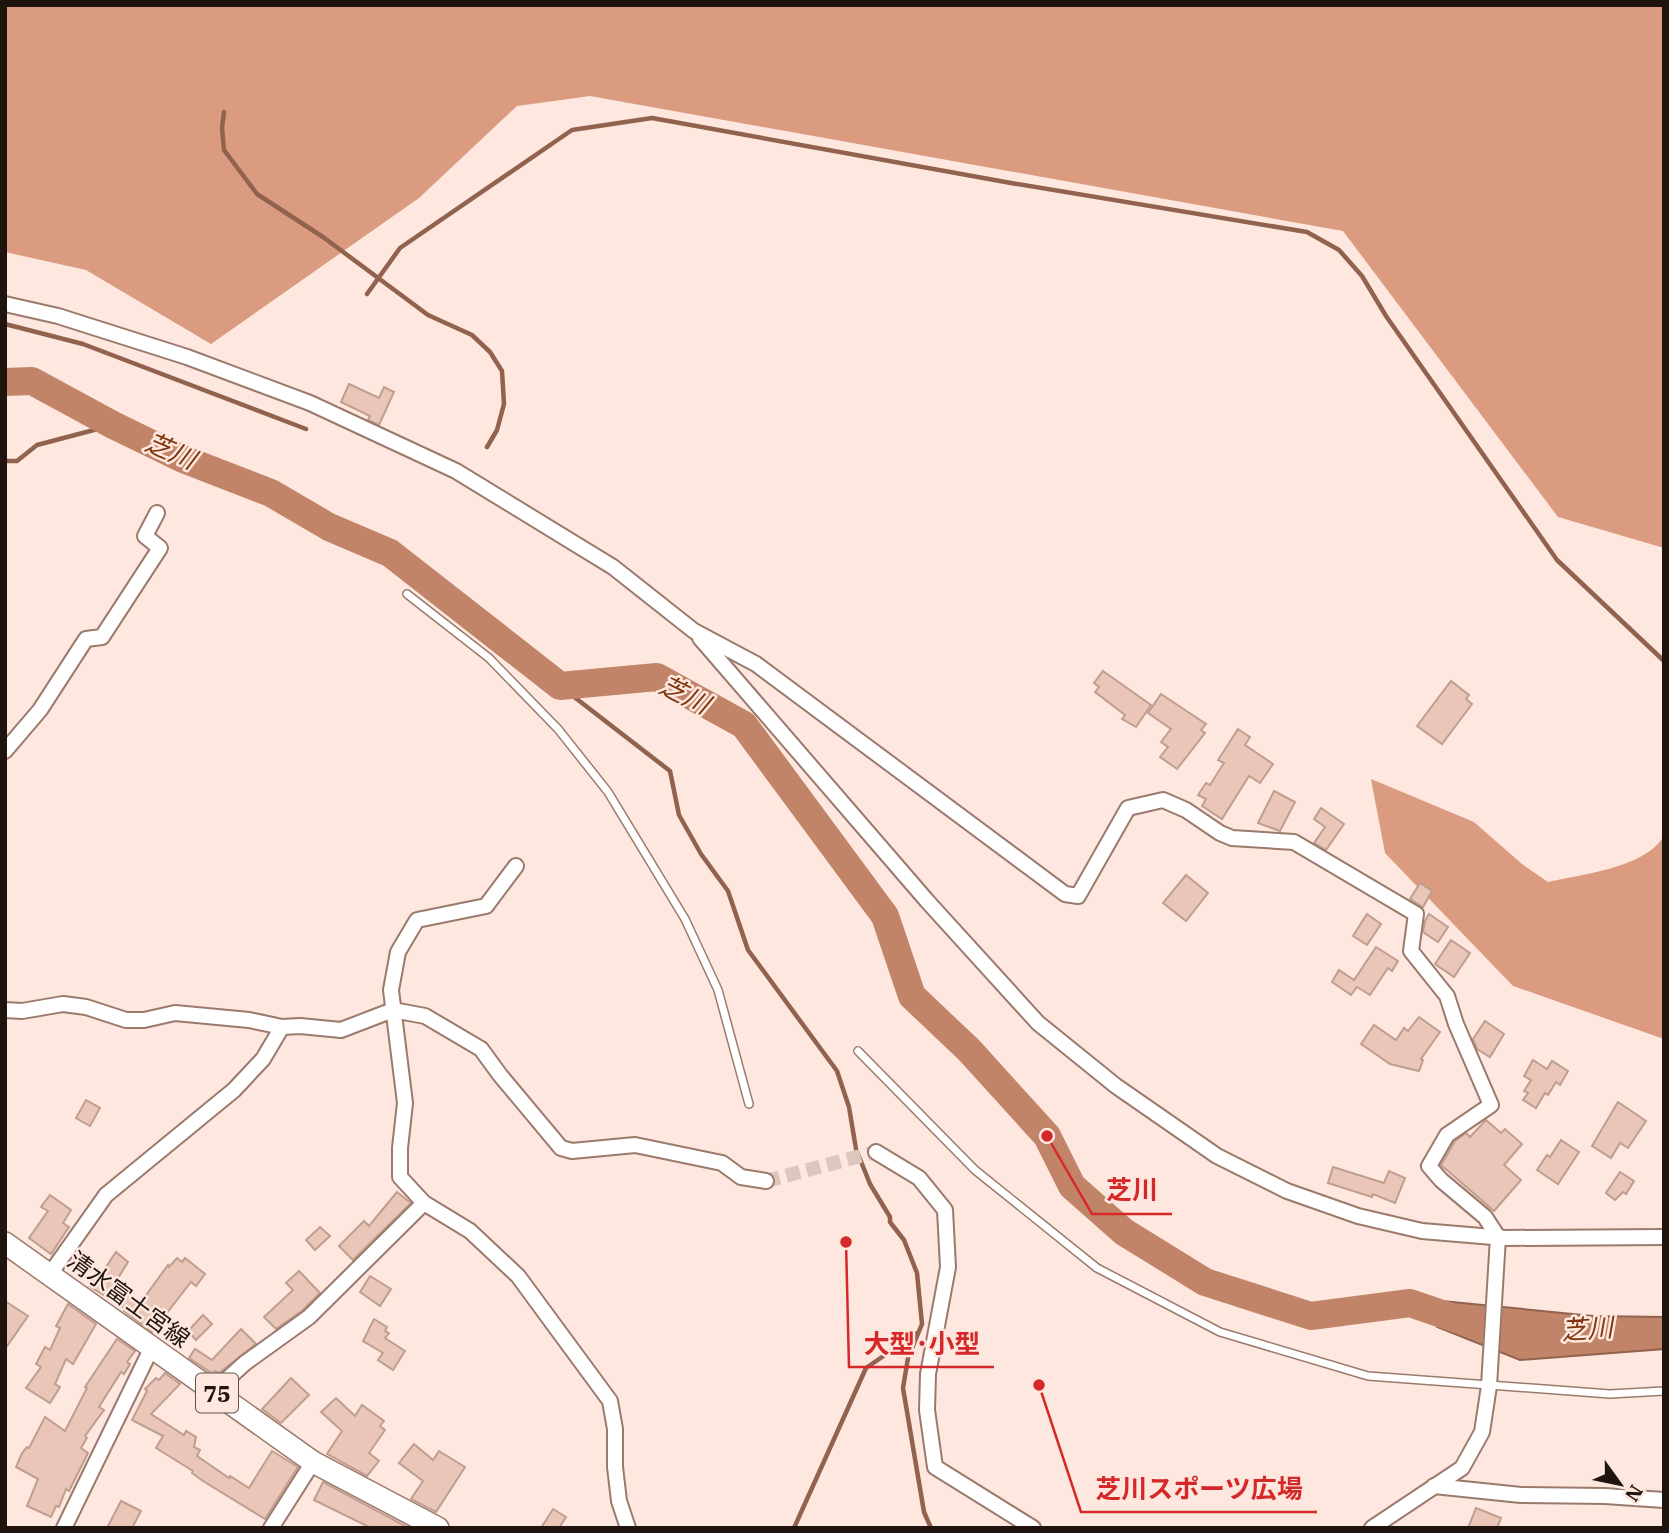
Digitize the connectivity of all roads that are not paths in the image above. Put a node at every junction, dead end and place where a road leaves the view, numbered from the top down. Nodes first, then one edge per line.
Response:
1 (5, 304) edge
2 (157, 513) dead end
3 (407, 594) dead end
4 (694, 631) junction
5 (5, 751) edge
6 (516, 866) dead end
7 (5, 1010) edge
8 (393, 1010) junction
9 (282, 1027) junction
10 (858, 1051) dead end
11 (749, 1104) dead end
12 (876, 1152) dead end
13 (766, 1181) tunnel mouth
14 (424, 1203) junction
15 (1498, 1237) junction
16 (1664, 1237) edge
17 (5, 1243) edge
18 (51, 1275) junction
19 (152, 1346) junction
20 (1489, 1386) junction
21 (214, 1391) junction
22 (1664, 1391) edge
23 (313, 1462) junction
24 (1434, 1486) junction
25 (1664, 1500) edge
26 (64, 1528) edge
27 (271, 1528) edge
28 (438, 1528) edge
29 (628, 1528) edge
30 (1032, 1528) edge
31 (1372, 1528) edge

1 - 4 street
2 - 5 street
3 - 11 lane
4 - 15 street
4 - 15 street
6 - 8 street
7 - 9 street
8 - 9 street
8 - 13 street
8 - 14 street
9 - 18 street
10 - 20 lane
12 - 30 street
14 - 21 street
14 - 29 street
15 - 16 street
15 - 20 street
17 - 18 main road, 清水富士宮線 / 75
18 - 19 main road, 清水富士宮線 / 75
19 - 21 main road, 清水富士宮線 / 75
19 - 26 street
20 - 22 lane
20 - 24 street
21 - 23 main road, 清水富士宮線 / 75
23 - 27 street
23 - 28 main road, 清水富士宮線 / 75
24 - 25 street
24 - 31 street

